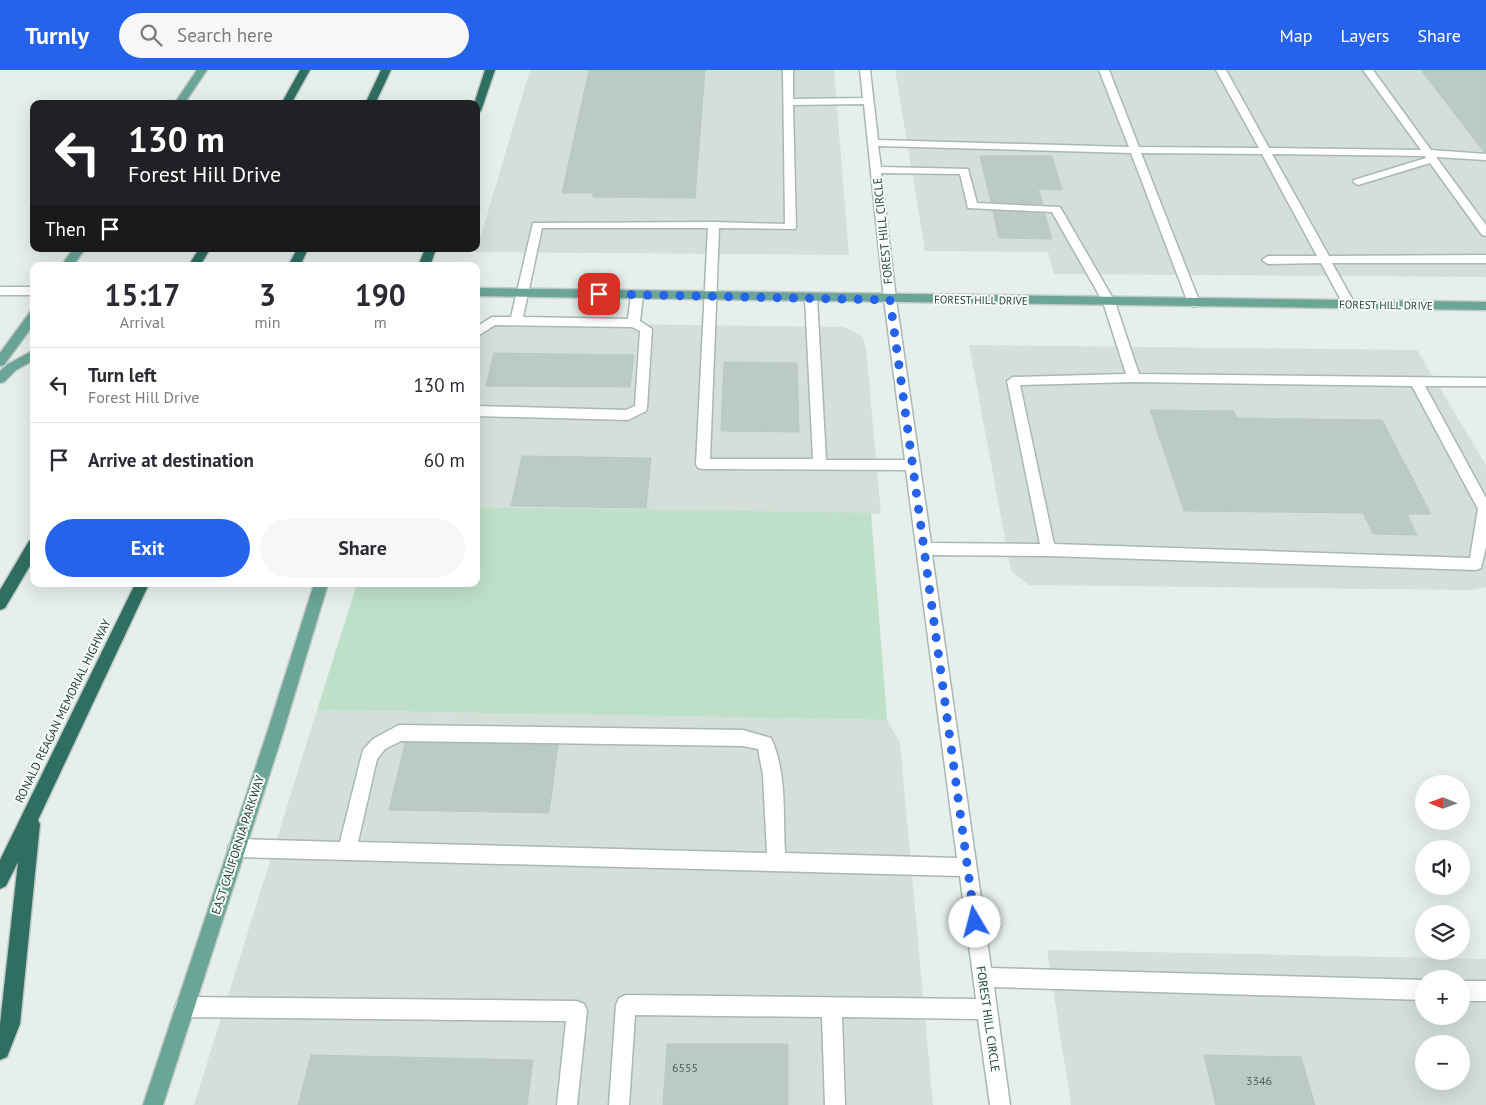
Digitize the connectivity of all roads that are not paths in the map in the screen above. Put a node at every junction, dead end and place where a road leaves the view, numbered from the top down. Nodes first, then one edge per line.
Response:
1 (202, 70) edge
2 (305, 70) edge
3 (386, 70) edge
4 (490, 70) edge
5 (788, 70) edge
6 (865, 70) edge
7 (1104, 70) edge
8 (1222, 70) edge
9 (1368, 70) edge
10 (182, 100) edge
11 (288, 100) edge
12 (372, 100) edge
13 (480, 100) edge
14 (869, 101) junction
15 (788, 102) junction
16 (873, 143) junction
17 (1136, 150) junction
18 (1266, 151) junction
19 (1430, 156) junction
20 (1486, 157) edge
21 (876, 170) junction
22 (1358, 182) dead end
23 (714, 225) junction
24 (1486, 233) edge
25 (78, 252) edge
26 (1324, 259) junction
27 (1486, 259) edge
28 (1268, 260) dead end
29 (70, 262) edge
30 (0, 291) edge
31 (30, 291) edge
32 (480, 292) edge
33 (524, 293) junction
34 (637, 295) junction
35 (710, 296) junction
36 (811, 298) junction
37 (890, 300) junction
38 (1109, 302) junction
39 (1194, 303) junction
40 (1349, 304) junction
41 (1486, 306) edge
42 (30, 321) edge
43 (516, 322) junction
44 (634, 323) junction
45 (480, 330) edge
46 (30, 356) edge
47 (0, 362) edge
48 (1134, 378) junction
49 (0, 379) edge
50 (1416, 382) junction
51 (1486, 382) edge
52 (480, 411) edge
53 (820, 465) junction
54 (913, 465) junction
55 (925, 549) junction
56 (1048, 550) junction
57 (30, 552) edge
58 (141, 587) edge
59 (320, 587) edge
60 (0, 604) edge
61 (32, 812) junction
62 (237, 848) junction
63 (347, 851) junction
64 (776, 862) junction
65 (967, 867) junction
66 (0, 880) edge
67 (982, 977) junction
68 (1415, 990) edge
69 (1470, 991) edge
70 (1486, 991) edge
71 (185, 1006) junction
72 (832, 1007) junction
73 (987, 1009) junction
74 (0, 1050) edge
75 (153, 1105) edge
76 (567, 1105) edge
77 (619, 1105) edge
78 (835, 1105) edge
79 (1000, 1105) edge

1 - 10 main road
2 - 11 highway
3 - 12 highway
4 - 13 highway
5 - 15 street
6 - 14 street, FOREST HILL CIRCLE
7 - 17 street
8 - 18 street
9 - 19 street
14 - 15 street
14 - 16 street, FOREST HILL CIRCLE
15 - 23 street
16 - 17 street
16 - 21 street, FOREST HILL CIRCLE
17 - 18 street
17 - 39 street
18 - 19 street
18 - 26 street
19 - 20 street
19 - 22 street
19 - 24 street
21 - 37 street, FOREST HILL CIRCLE
21 - 38 street
23 - 33 street
23 - 35 street
25 - 29 main road
26 - 27 street
26 - 28 street
26 - 40 street
30 - 31 street
32 - 33 main road, FOREST HILL DRIVE
33 - 34 main road, FOREST HILL DRIVE
33 - 43 street
34 - 35 main road, FOREST HILL DRIVE
34 - 44 street
35 - 36 main road, FOREST HILL DRIVE
35 - 53 street
36 - 37 main road, FOREST HILL DRIVE
36 - 53 street
37 - 38 main road, FOREST HILL DRIVE
37 - 54 street, FOREST HILL CIRCLE
38 - 39 main road, FOREST HILL DRIVE
38 - 48 street
39 - 40 main road, FOREST HILL DRIVE
40 - 41 main road, FOREST HILL DRIVE
42 - 47 main road
43 - 44 street
43 - 45 street
44 - 52 street
46 - 49 main road
48 - 50 street
48 - 56 street
50 - 51 street
50 - 56 street
53 - 54 street
54 - 55 street, FOREST HILL CIRCLE
55 - 56 street
55 - 65 street, FOREST HILL CIRCLE
57 - 60 highway
58 - 61 highway, RONALD REAGAN MEMORIAL HIGHWAY
59 - 62 main road, EAST CALIFORNIA PARKWAY
61 - 66 highway, RONALD REAGAN MEMORIAL HIGHWAY
61 - 74 highway
62 - 63 street
62 - 71 main road, EAST CALIFORNIA PARKWAY
63 - 64 street
63 - 64 street
64 - 65 street
65 - 67 street, FOREST HILL CIRCLE
67 - 68 street
67 - 73 street, FOREST HILL CIRCLE
69 - 70 street
71 - 75 main road, EAST CALIFORNIA PARKWAY
71 - 76 street
72 - 73 street
72 - 77 street
72 - 78 street
73 - 79 street, FOREST HILL CIRCLE

